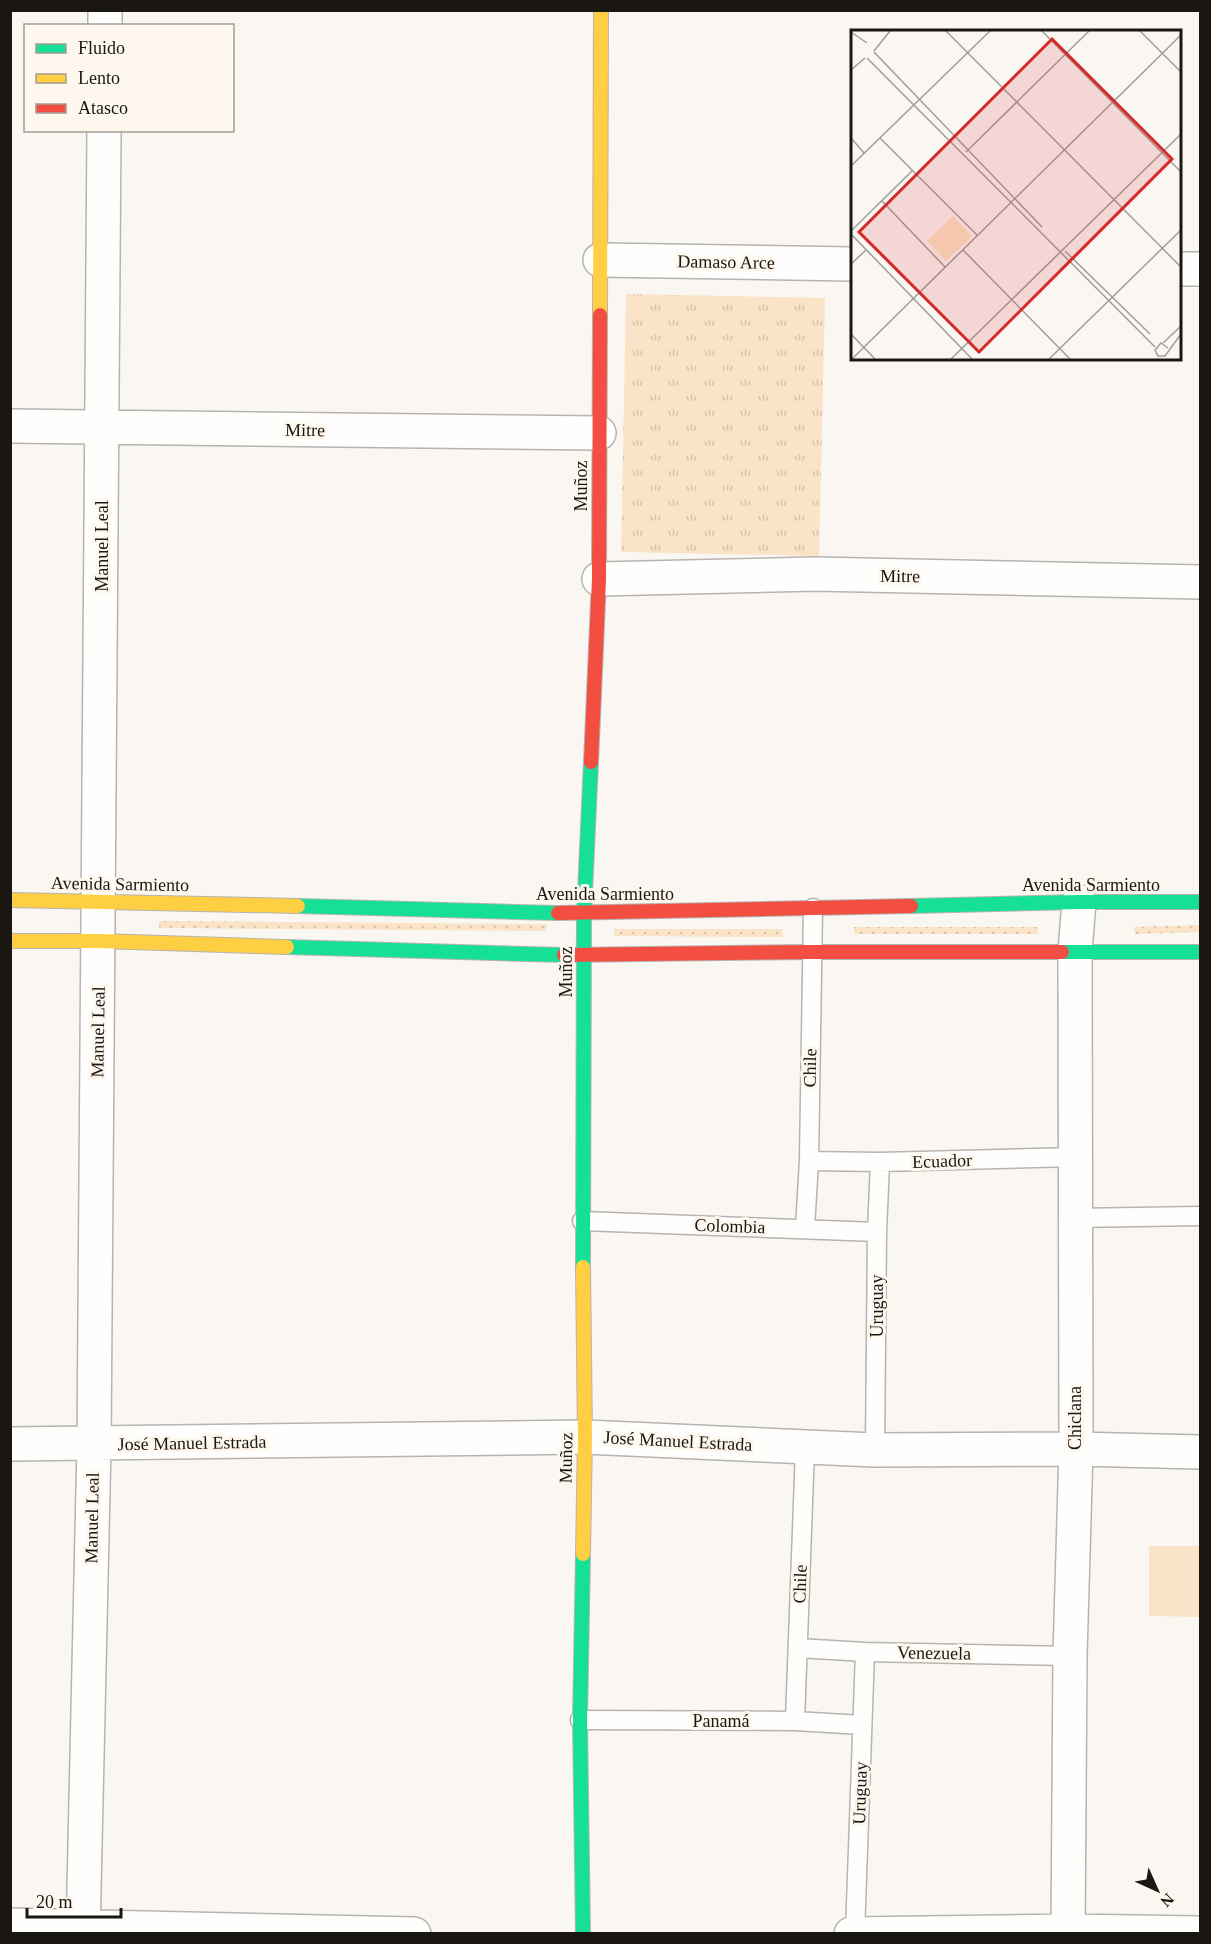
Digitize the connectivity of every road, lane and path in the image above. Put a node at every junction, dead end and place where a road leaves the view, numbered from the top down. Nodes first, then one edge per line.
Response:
1 (601, 10) edge
2 (104, 132) edge
3 (600, 260) junction
4 (851, 264) edge
5 (1181, 269) edge
6 (1200, 269) edge
7 (10, 426) edge
8 (102, 428) junction
9 (599, 433) junction
10 (599, 579) junction
11 (1200, 582) edge
12 (10, 900) edge
13 (99, 901) junction
14 (1078, 902) junction
15 (1200, 902) edge
16 (813, 908) junction
17 (584, 914) junction
18 (99, 940) junction
19 (10, 942) edge
20 (1075, 951) junction
21 (812, 952) junction
22 (1200, 952) edge
23 (584, 956) junction
24 (1075, 1157) junction
25 (809, 1161) junction
26 (880, 1162) junction
27 (1200, 1216) edge
28 (1075, 1218) junction
29 (582, 1221) junction
30 (805, 1228) junction
31 (877, 1232) junction
32 (585, 1437) junction
33 (10, 1444) edge
34 (93, 1444) junction
35 (805, 1448) junction
36 (1076, 1449) junction
37 (875, 1450) junction
38 (1200, 1452) edge
39 (798, 1648) junction
40 (865, 1652) junction
41 (1070, 1656) junction
42 (580, 1720) junction
43 (795, 1721) junction
44 (862, 1725) junction
45 (10, 1925) edge
46 (83, 1930) edge
47 (1068, 1932) edge
48 (1200, 1932) edge
49 (414, 1934) edge
50 (583, 1934) edge
51 (853, 1934) edge

1 - 3 main road, Muñoz
2 - 8 street, Manuel Leal
3 - 4 street, Damaso Arce
3 - 9 main road, Muñoz
5 - 6 street
7 - 8 street, Mitre
8 - 9 street, Mitre
8 - 13 street, Manuel Leal
9 - 10 main road, Muñoz
10 - 11 street, Mitre
10 - 17 main road, Muñoz
12 - 13 main road, Avenida Sarmiento
13 - 17 main road, Avenida Sarmiento
13 - 18 street, Manuel Leal
14 - 15 main road, Avenida Sarmiento
14 - 16 main road, Avenida Sarmiento
14 - 20 street, Chiclana
16 - 17 main road, Avenida Sarmiento
16 - 21 lane, Chile
17 - 23 main road, Muñoz
18 - 19 main road
18 - 23 main road
18 - 34 street, Manuel Leal
20 - 21 main road
20 - 22 main road
20 - 24 street, Chiclana
21 - 23 main road
21 - 25 lane, Chile
23 - 29 main road, Muñoz
24 - 26 lane, Ecuador
24 - 28 street, Chiclana
25 - 26 lane, Ecuador
25 - 30 lane, Chile
26 - 31 lane, Uruguay
27 - 28 lane
28 - 36 street, Chiclana
29 - 30 lane, Colombia
29 - 32 main road, Muñoz
30 - 31 lane, Colombia
31 - 37 lane, Uruguay
32 - 34 street, José Manuel Estrada
32 - 35 street, José Manuel Estrada
32 - 42 main road, Muñoz
33 - 34 street, José Manuel Estrada
34 - 46 street, Manuel Leal
35 - 37 street, José Manuel Estrada
35 - 39 lane, Chile
36 - 37 street, José Manuel Estrada
36 - 38 street, José Manuel Estrada
36 - 41 street, Chiclana
39 - 40 lane, Venezuela
39 - 43 lane, Chile
40 - 41 lane, Venezuela
40 - 44 lane, Uruguay
41 - 47 street, Chiclana
42 - 43 lane, Panamá
42 - 50 main road, Muñoz
43 - 44 lane, Panamá
44 - 51 lane, Uruguay
45 - 46 street
46 - 49 street
47 - 48 street
47 - 51 street

